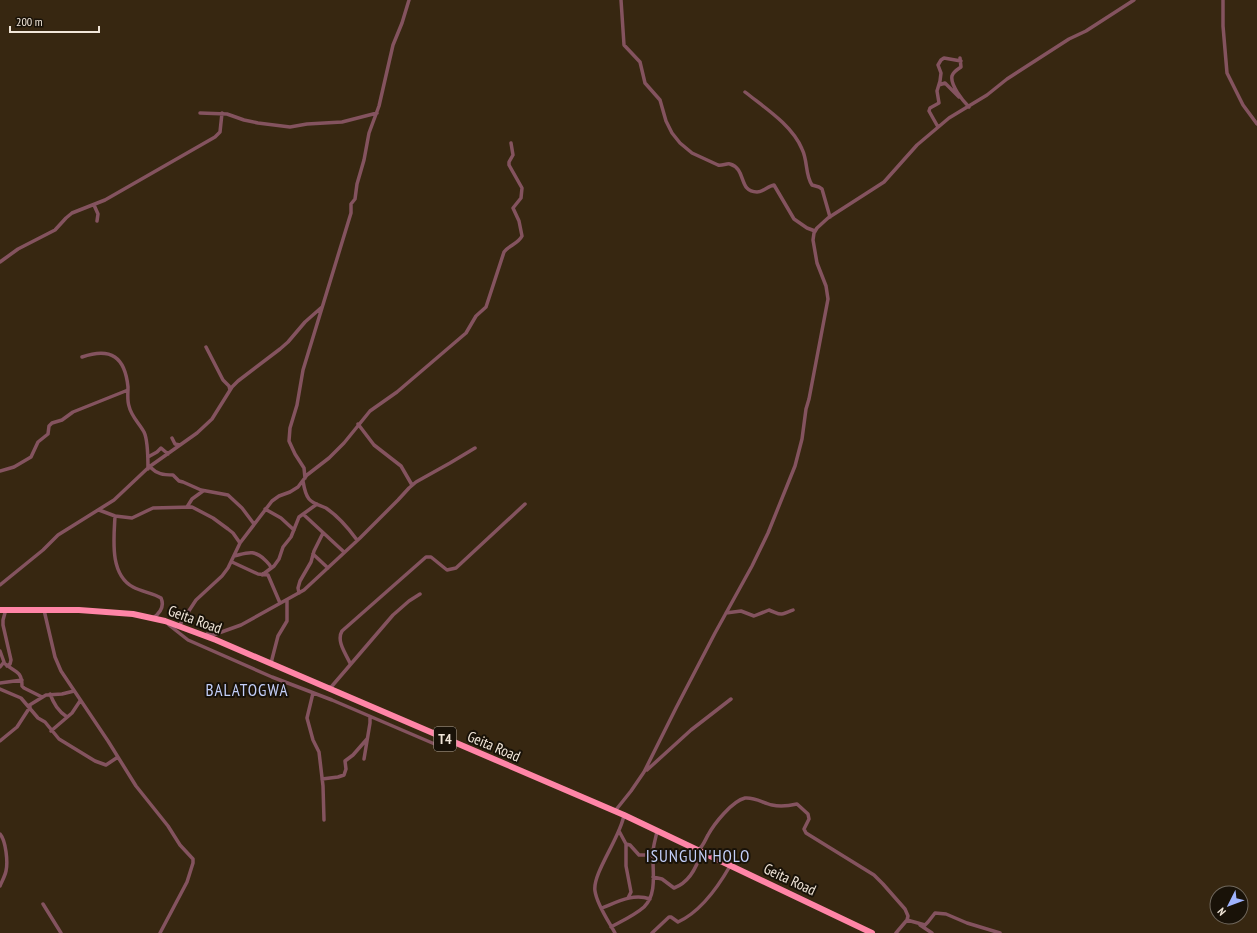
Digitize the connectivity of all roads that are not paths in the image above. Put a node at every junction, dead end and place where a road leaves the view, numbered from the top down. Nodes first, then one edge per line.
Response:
1 (409, 0) edge
2 (621, 0) edge
3 (1134, 0) edge
4 (1223, 0) edge
5 (938, 85) junction
6 (745, 92) dead end
7 (963, 100) junction
8 (974, 104) junction
9 (969, 107) junction
10 (200, 113) dead end
11 (222, 113) junction
12 (377, 113) junction
13 (1257, 124) edge
14 (938, 127) junction
15 (511, 143) dead end
16 (94, 205) junction
17 (830, 217) junction
18 (97, 221) dead end
19 (814, 231) junction
20 (0, 262) edge
21 (323, 307) junction
22 (206, 347) dead end
23 (82, 356) dead end
24 (128, 390) junction
25 (230, 390) junction
26 (358, 424) junction
27 (172, 438) dead end
28 (180, 445) junction
29 (475, 448) dead end
30 (168, 454) junction
31 (148, 457) junction
32 (149, 468) junction
33 (0, 471) edge
34 (304, 480) junction
35 (412, 485) junction
36 (203, 491) junction
37 (317, 504) junction
38 (524, 504) dead end
39 (188, 507) junction
40 (265, 509) junction
41 (99, 510) junction
42 (303, 514) junction
43 (115, 516) junction
44 (254, 524) junction
45 (294, 530) junction
46 (323, 533) junction
47 (357, 540) junction
48 (240, 543) junction
49 (344, 552) junction
50 (313, 554) junction
51 (234, 556) junction
52 (232, 562) junction
53 (271, 568) junction
54 (328, 568) junction
55 (262, 575) junction
56 (0, 579) edge
57 (6, 580) junction
58 (0, 585) edge
59 (299, 593) junction
60 (420, 594) dead end
61 (287, 600) junction
62 (280, 603) junction
63 (3, 610) edge
64 (44, 610) junction
65 (793, 610) dead end
66 (726, 613) junction
67 (2, 617) edge
68 (153, 618) junction
69 (165, 621) junction
70 (179, 626) junction
71 (200, 634) junction
72 (0, 653) edge
73 (4, 663) junction
74 (270, 663) junction
75 (350, 663) junction
76 (7, 666) junction
77 (0, 668) edge
78 (22, 680) junction
79 (0, 683) edge
80 (0, 689) edge
81 (327, 689) junction
82 (74, 690) junction
83 (313, 693) junction
84 (50, 694) junction
85 (42, 697) junction
86 (731, 699) dead end
87 (80, 701) junction
88 (29, 707) junction
89 (67, 717) junction
90 (370, 717) junction
91 (51, 731) junction
92 (367, 739) junction
93 (0, 741) edge
94 (437, 745) dead end
95 (118, 757) junction
96 (364, 758) dead end
97 (644, 772) junction
98 (322, 779) junction
99 (614, 812) junction
100 (624, 816) junction
101 (324, 820) dead end
102 (620, 831) junction
103 (657, 831) junction
104 (0, 834) edge
105 (626, 844) junction
106 (699, 851) junction
107 (653, 855) junction
108 (730, 866) junction
109 (653, 877) junction
110 (0, 886) edge
111 (628, 898) junction
112 (650, 899) junction
113 (43, 904) dead end
114 (602, 908) junction
115 (907, 920) junction
116 (918, 923) junction
117 (611, 927) junction
118 (61, 933) edge
119 (160, 933) edge
120 (615, 933) edge
121 (652, 933) edge
122 (872, 933) edge
123 (896, 933) edge
124 (932, 933) edge
125 (1000, 933) edge

1 - 12 street
2 - 19 street
3 - 8 street
4 - 13 street
5 - 7 street
5 - 7 street
5 - 14 street
6 - 17 street
7 - 8 street
7 - 9 street
8 - 9 street
9 - 14 street
10 - 11 street
11 - 12 street
11 - 16 street
12 - 21 street
14 - 17 street
15 - 26 street
16 - 18 street
16 - 20 street
17 - 19 street
19 - 66 street
21 - 25 street
21 - 34 street
22 - 25 street
23 - 24 street
24 - 31 street
24 - 33 street
25 - 28 street
26 - 34 street
26 - 35 street
27 - 28 street
28 - 30 street
29 - 35 street
30 - 31 street
30 - 32 street
31 - 32 street
32 - 36 street
32 - 41 street
34 - 37 street
34 - 40 street
35 - 47 street
36 - 39 street
36 - 44 street
37 - 42 street
37 - 47 street
38 - 75 street
39 - 43 street
39 - 48 street
40 - 44 street
40 - 45 street
41 - 43 street
41 - 57 street
42 - 45 street
42 - 46 street
43 - 68 street
44 - 48 street
45 - 53 street
46 - 49 street
46 - 50 street
47 - 49 street
48 - 51 street
49 - 54 street
50 - 54 street
50 - 59 street
51 - 52 street
51 - 53 street
52 - 55 street
52 - 70 street
53 - 55 street
54 - 59 street
55 - 62 street
56 - 57 street
57 - 58 street
59 - 61 street
60 - 75 street
61 - 62 street
61 - 74 street
62 - 71 street
63 - 64 highway, Geita Road / T4
63 - 67 street
64 - 68 highway, Geita Road / T4
64 - 82 street
65 - 66 street
66 - 97 street
67 - 76 street
68 - 69 highway, Geita Road / T4
69 - 70 highway, Geita Road / T4
69 - 83 street
70 - 71 highway, Geita Road / T4
71 - 74 highway, Geita Road / T4
72 - 73 street
73 - 76 street
73 - 77 street
74 - 81 highway, Geita Road / T4
75 - 81 street
76 - 78 street
78 - 79 street
78 - 85 street
80 - 88 street
81 - 99 highway, Geita Road / T4
82 - 84 street
82 - 87 street
83 - 90 street
83 - 98 street
84 - 85 street
84 - 89 street
85 - 88 street
86 - 97 street
87 - 89 street
87 - 95 street
88 - 91 street
88 - 93 street
89 - 91 street
90 - 92 street
90 - 94 street
91 - 95 street
92 - 96 street
92 - 98 street
95 - 119 street
97 - 99 street
98 - 101 street
99 - 100 highway, Geita Road / T4
100 - 102 street
100 - 103 highway, Geita Road / T4
102 - 105 street
102 - 114 street
103 - 106 highway, Geita Road / T4
103 - 107 street
104 - 110 street
105 - 107 street
105 - 111 street
106 - 108 highway, Geita Road / T4
106 - 109 street
106 - 115 street
107 - 109 street
108 - 121 street
108 - 122 highway, Geita Road / T4
109 - 112 street
111 - 112 street
111 - 114 street
112 - 117 street
113 - 118 street
114 - 117 street
115 - 116 street
115 - 123 street
116 - 124 street
116 - 125 street
117 - 120 street

